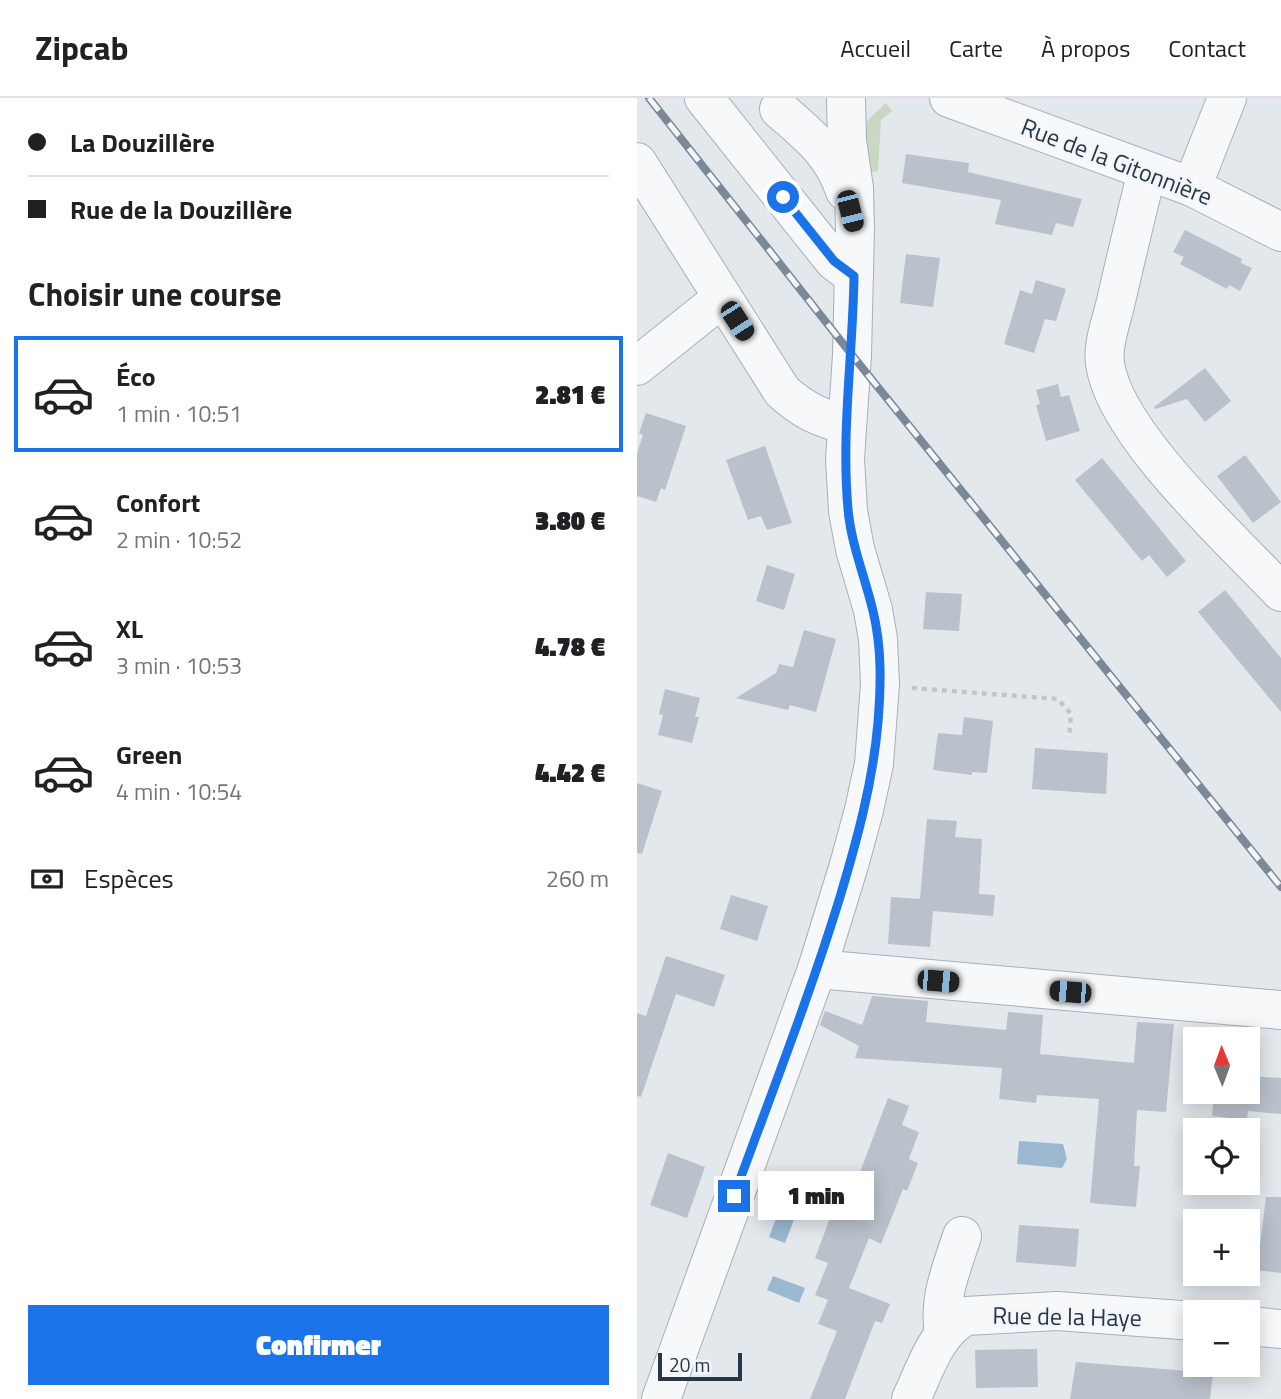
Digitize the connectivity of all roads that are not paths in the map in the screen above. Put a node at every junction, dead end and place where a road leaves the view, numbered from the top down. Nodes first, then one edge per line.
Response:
1 (704, 98) edge
2 (949, 98) edge
3 (1227, 98) edge
4 (848, 100) edge
5 (770, 104) edge
6 (637, 162) edge
7 (1147, 172) junction
8 (1192, 187) junction
9 (855, 229) junction
10 (1281, 232) edge
11 (854, 276) junction
12 (722, 298) junction
13 (637, 366) edge
14 (847, 424) junction
15 (1281, 592) edge
16 (817, 969) junction
17 (1281, 1010) edge
18 (962, 1236) dead end
19 (1183, 1320) edge
20 (1260, 1327) edge
21 (1281, 1329) edge
22 (944, 1333) junction
23 (661, 1399) edge
24 (911, 1399) edge

1 - 11 street
2 - 7 street, Rue de la Gitonnière
3 - 8 street
4 - 5 street
4 - 9 street
5 - 9 street
6 - 12 street
7 - 8 street, Rue de la Gitonnière
7 - 15 street
8 - 10 street, Rue de la Gitonnière
9 - 11 street
11 - 14 street
12 - 13 street
12 - 14 street
14 - 16 street
16 - 17 street
16 - 23 street
18 - 22 street
19 - 22 street, Rue de la Haye
20 - 21 street
22 - 24 street

